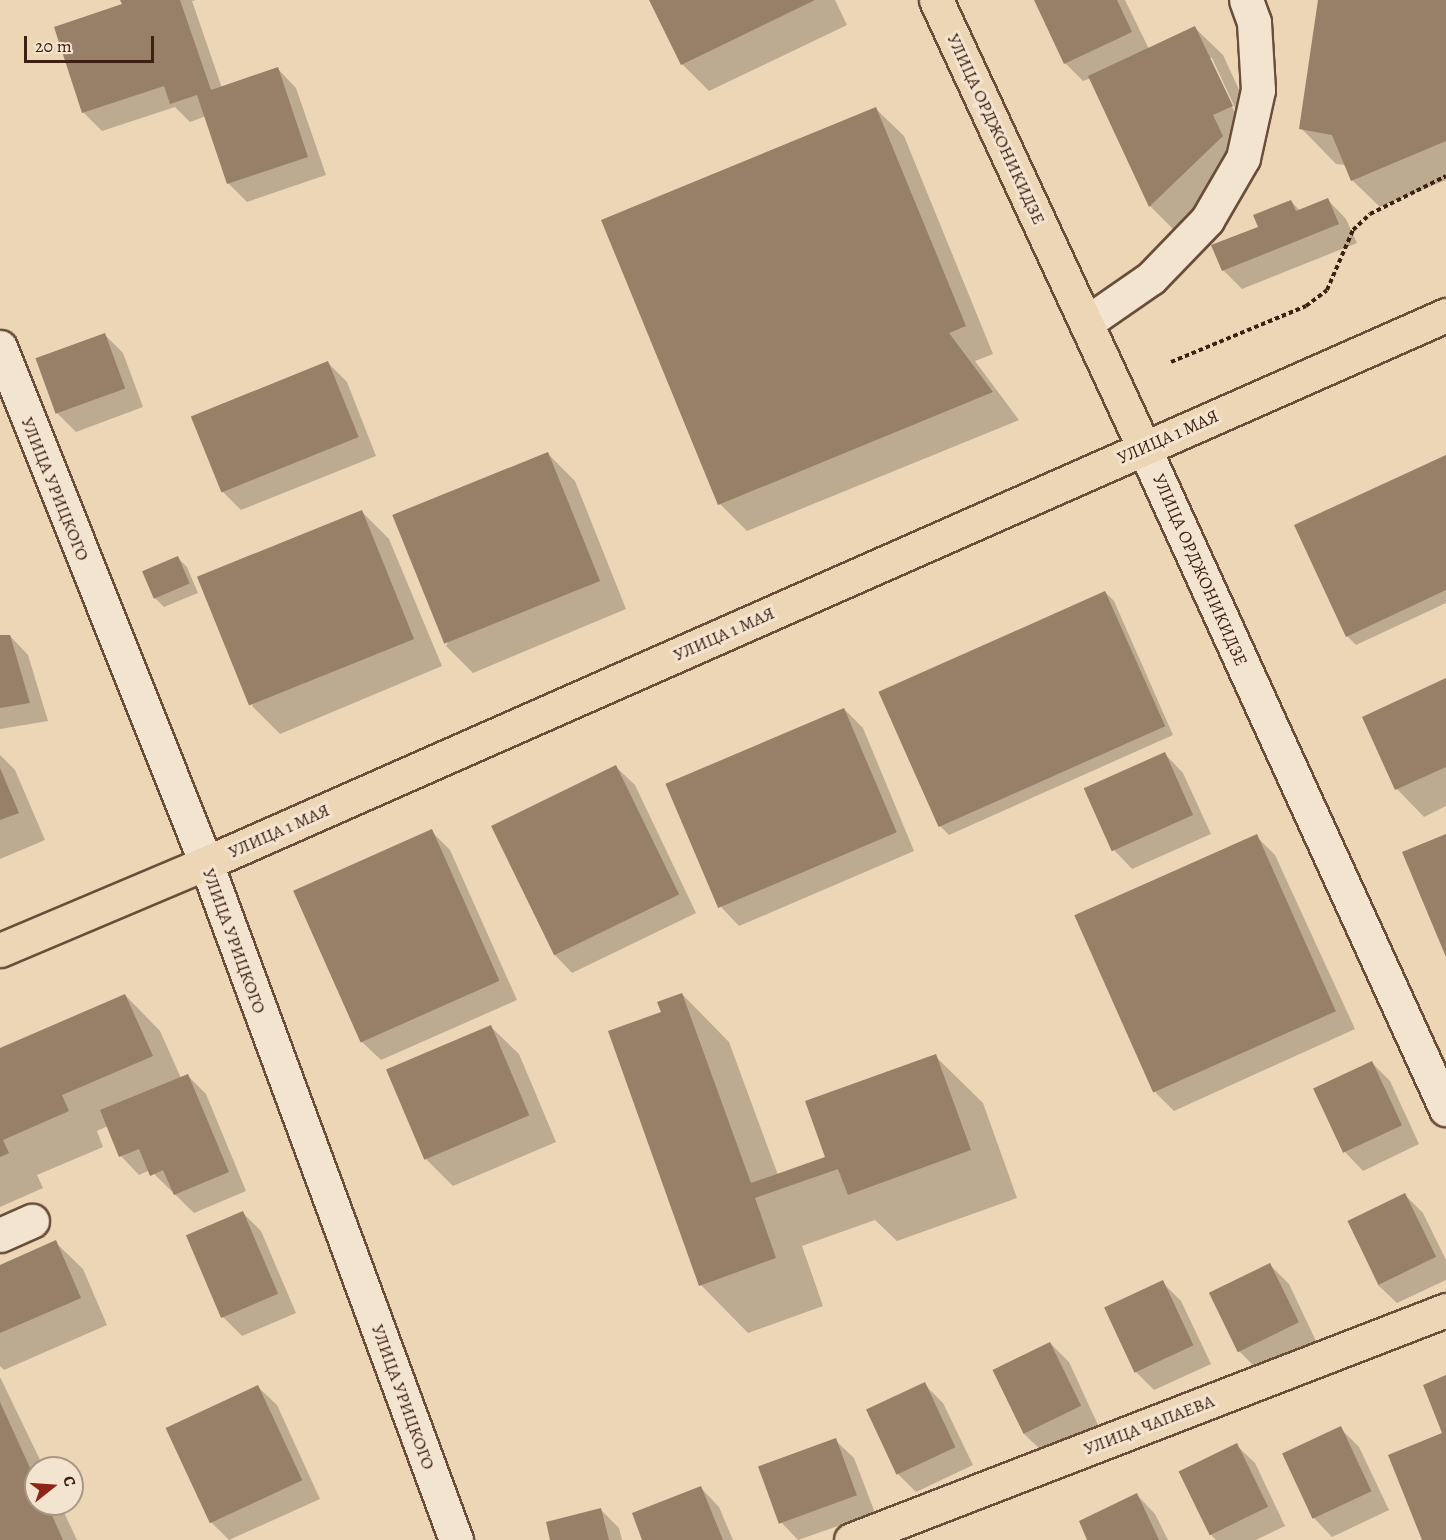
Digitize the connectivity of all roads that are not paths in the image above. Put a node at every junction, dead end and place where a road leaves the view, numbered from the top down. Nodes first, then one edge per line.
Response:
1 (936, 0) edge
2 (1246, 0) edge
3 (1446, 315) edge
4 (1086, 323) junction
5 (0, 347) edge
6 (1144, 448) junction
7 (206, 863) junction
8 (0, 950) edge
9 (1446, 1109) edge
10 (32, 1221) dead end
11 (0, 1235) edge
12 (1446, 1310) edge
13 (456, 1540) edge
14 (851, 1540) edge

1 - 4 main road, УЛИЦА ОРДЖОНИКИДЗЕ
2 - 4 street
3 - 6 main road, УЛИЦА 1 МАЯ
4 - 6 main road, УЛИЦА ОРДЖОНИКИДЗЕ
5 - 7 street, УЛИЦА УРИЦКОГО
6 - 7 main road, УЛИЦА 1 МАЯ
6 - 9 street, УЛИЦА ОРДЖОНИКИДЗЕ
7 - 8 main road, УЛИЦА 1 МАЯ
7 - 13 street, УЛИЦА УРИЦКОГО
10 - 11 street
12 - 14 main road, УЛИЦА ЧАПАЕВА

